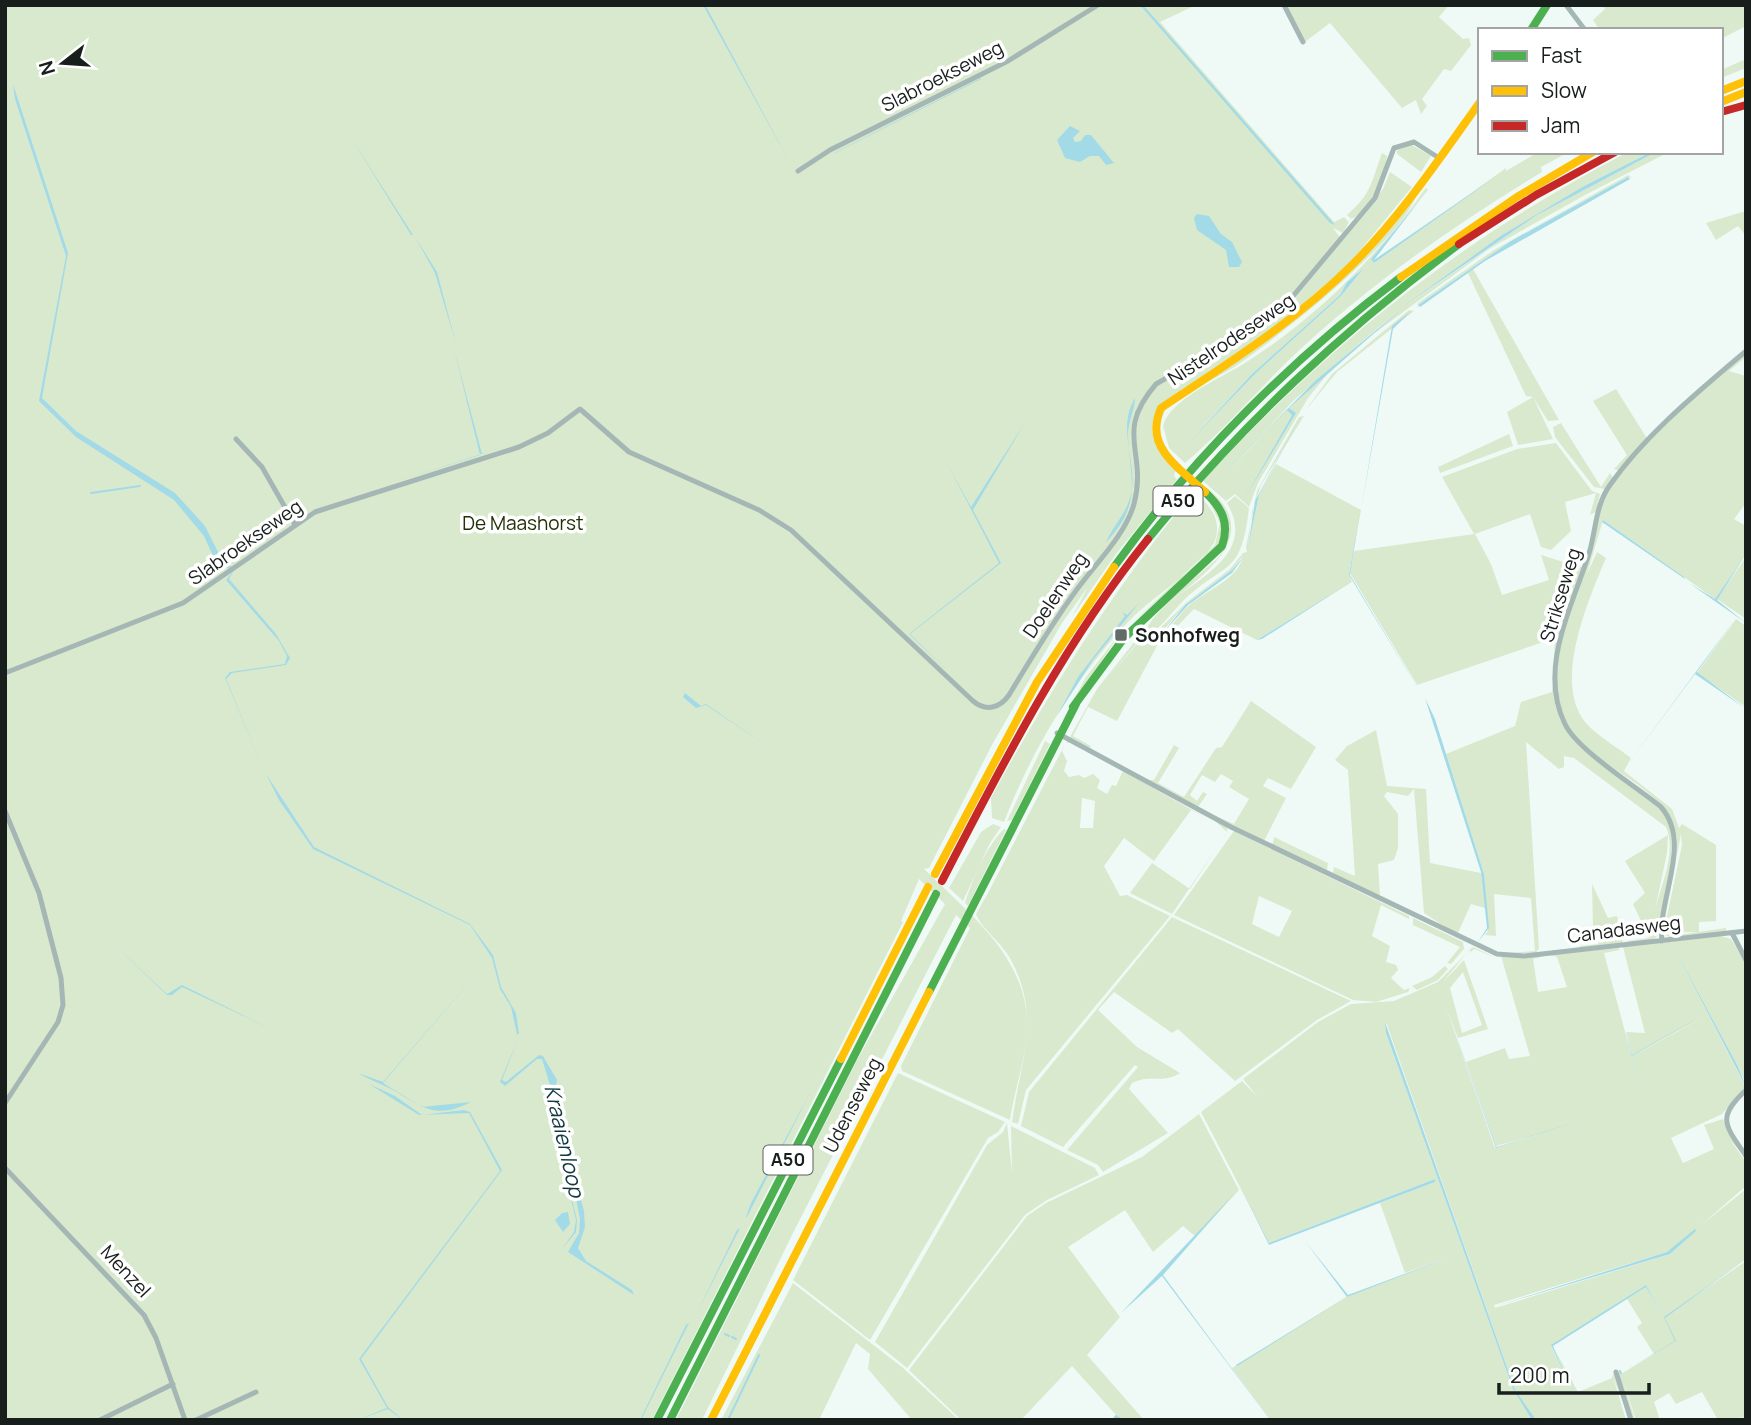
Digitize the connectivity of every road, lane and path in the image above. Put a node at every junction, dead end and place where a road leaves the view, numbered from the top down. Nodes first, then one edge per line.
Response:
1 (1098, 5) edge
2 (1284, 5) edge
3 (1545, 5) edge
4 (1566, 5) edge
5 (1529, 28) edge
6 (1583, 28) edge
7 (1303, 42) dead end
8 (1746, 81) edge
9 (1723, 90) edge
10 (1746, 92) edge
11 (1478, 98) edge
12 (1723, 101) edge
13 (1746, 104) edge
14 (1478, 105) edge
15 (1723, 111) edge
16 (1590, 154) edge
17 (1612, 154) edge
18 (1438, 157) junction
19 (798, 171) dead end
20 (1746, 351) edge
21 (580, 409) joint
22 (236, 439) dead end
23 (294, 523) junction
24 (5, 673) edge
25 (1059, 734) junction
26 (5, 811) edge
27 (935, 874) dead end
28 (942, 881) dead end
29 (928, 887) dead end
30 (936, 894) dead end
31 (965, 916) joint
32 (1746, 931) edge
33 (1732, 933) junction
34 (1662, 941) junction
35 (1746, 960) edge
36 (1746, 1090) edge
37 (5, 1103) edge
38 (1746, 1156) edge
39 (5, 1168) edge
40 (1616, 1372) dead end
41 (173, 1384) junction
42 (256, 1392) dead end
43 (100, 1420) edge
44 (185, 1420) edge
45 (196, 1420) edge
46 (657, 1420) edge
47 (670, 1420) edge
48 (711, 1420) edge
49 (1631, 1420) edge

1 - 19 street, Slabroekseweg
2 - 7 street
3 - 5 main road
4 - 6 street
8 - 9 main road
10 - 12 main road
11 - 18 main road, Nistelrodeseweg
13 - 15 main road
14 - 18 main road, Nistelrodeseweg
16 - 27 main road, A50
17 - 28 main road, A50
18 - 21 street, Doelenweg
18 - 25 main road, Nistelrodeseweg, bridge
20 - 34 street, Strikseweg
21 - 23 street, Slabroekseweg
22 - 23 street
23 - 24 street, Slabroekseweg
25 - 31 main road, Nistelrodeseweg
25 - 34 street, Canadasweg
26 - 37 street
29 - 46 main road, A50
30 - 47 main road, A50
31 - 48 main road, Udenseweg
32 - 33 street, Canadasweg
33 - 34 street, Canadasweg
33 - 35 street
36 - 38 street
39 - 41 street, Menzel
40 - 49 street
41 - 43 street
41 - 44 street, Menzel
42 - 45 street

